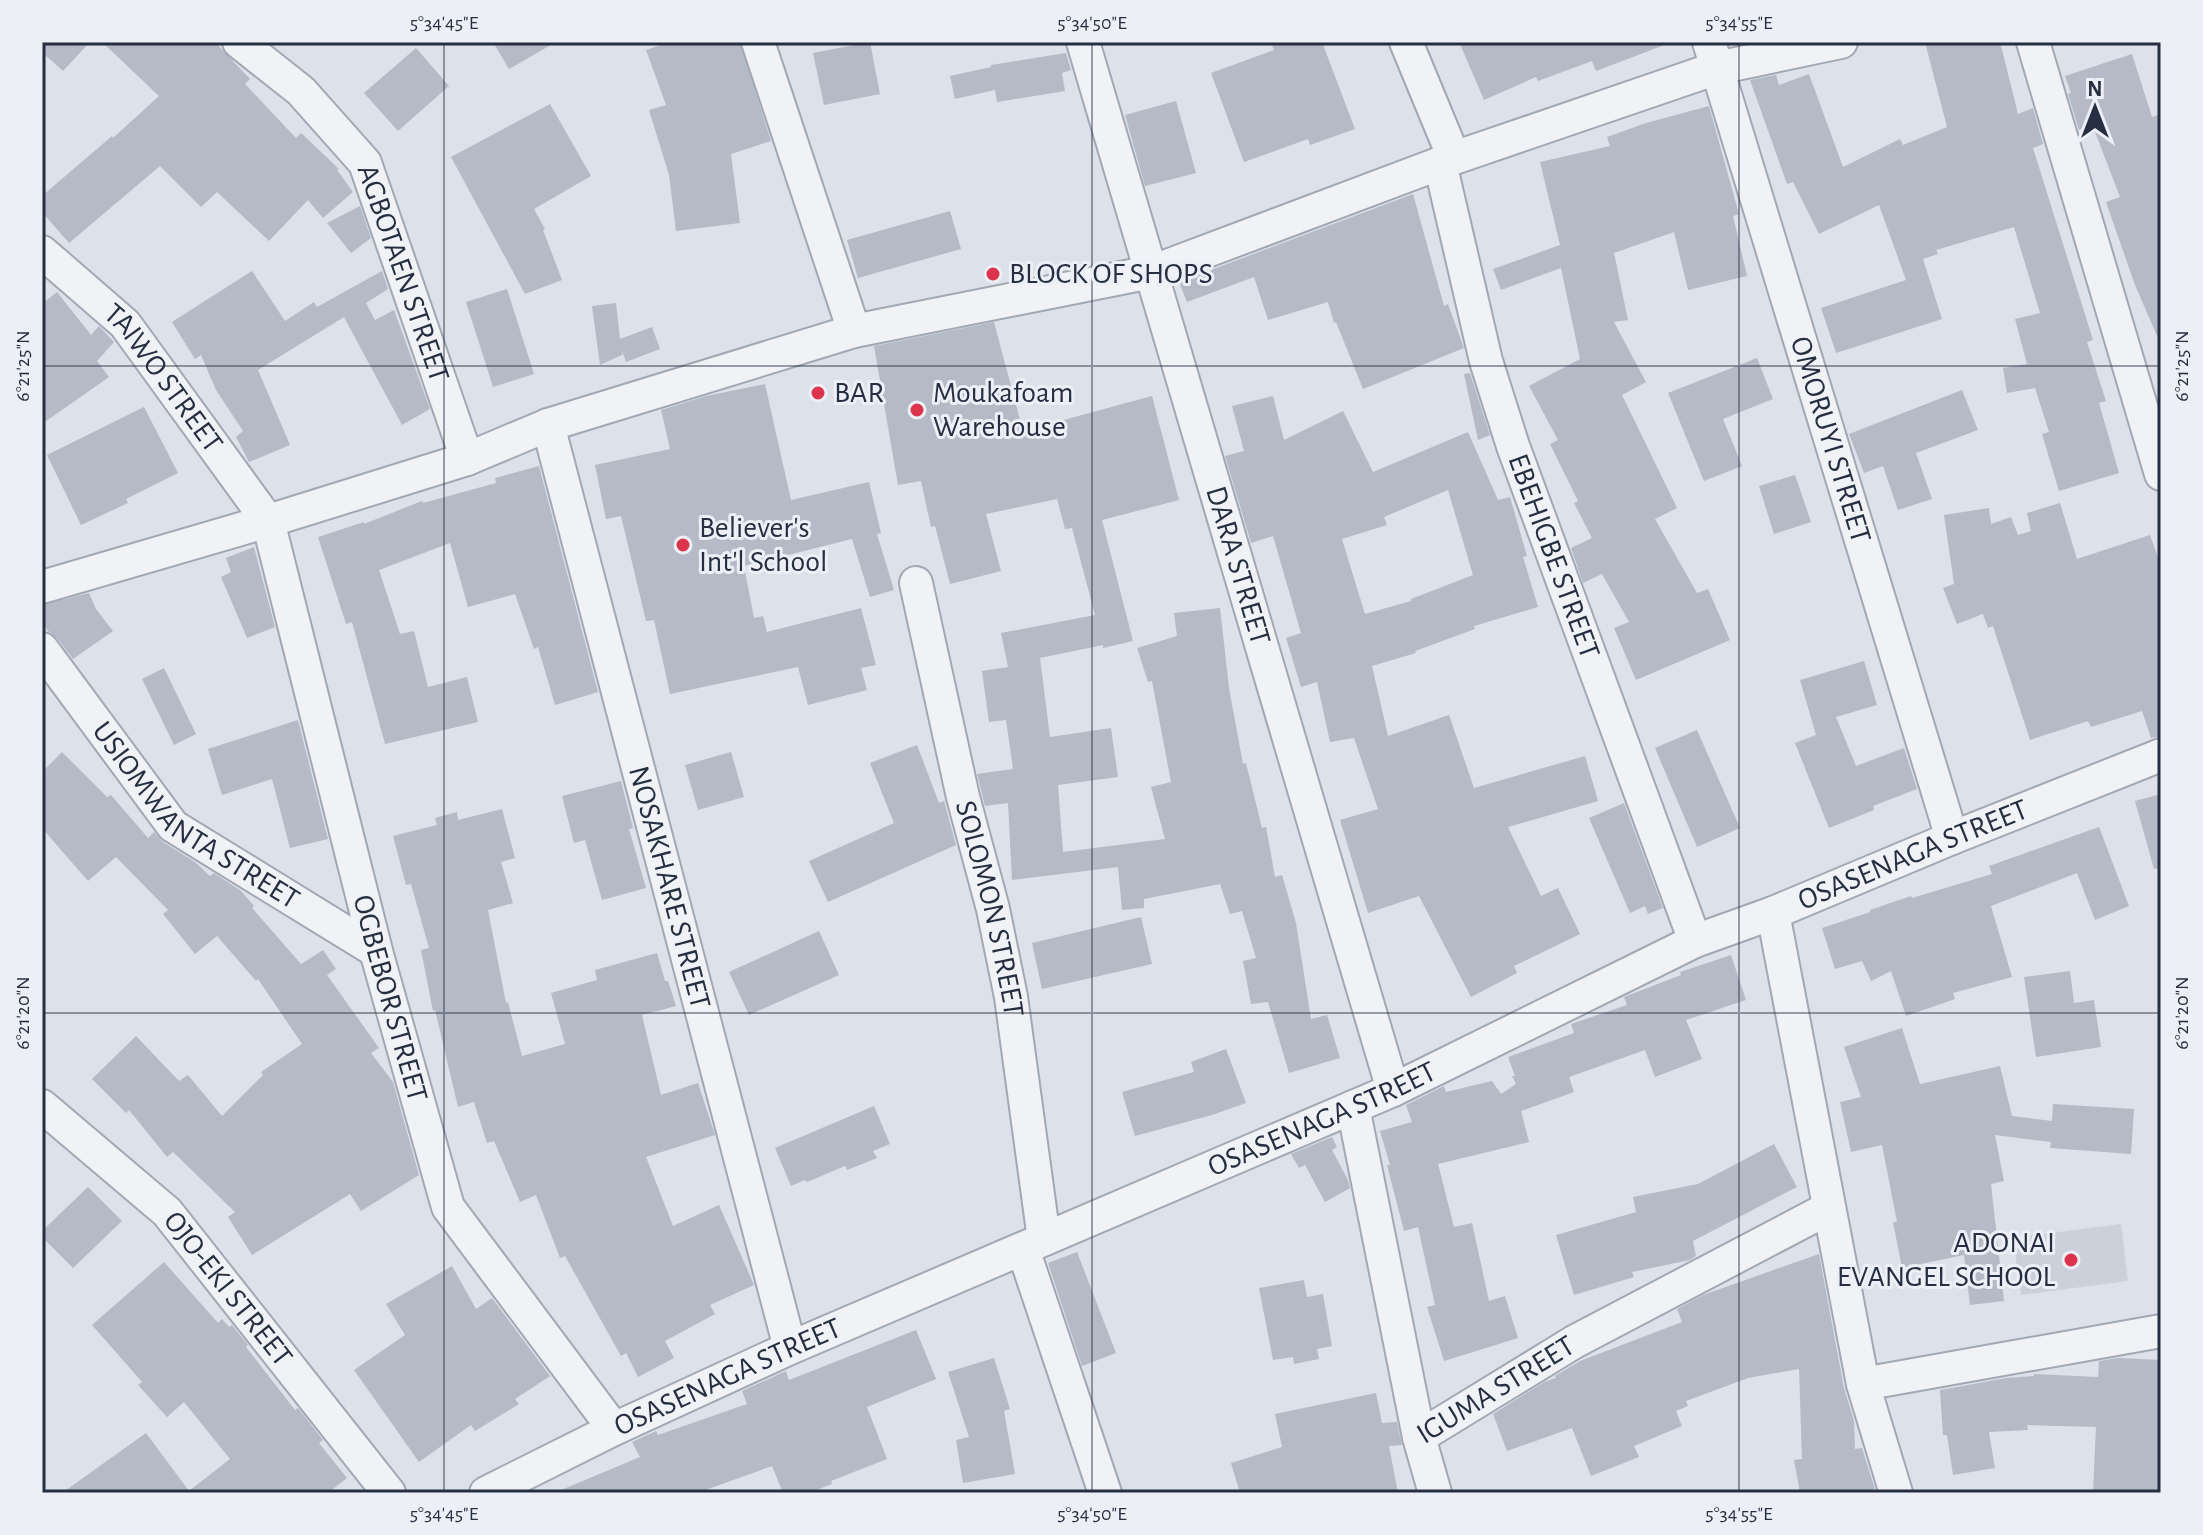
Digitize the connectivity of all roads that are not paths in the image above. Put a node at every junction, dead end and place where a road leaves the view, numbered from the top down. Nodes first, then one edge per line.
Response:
1 (239, 42) edge
2 (758, 42) edge
3 (1083, 42) edge
4 (1406, 42) edge
5 (1841, 42) edge
6 (2033, 42) edge
7 (1713, 55) edge
8 (1447, 160) junction
9 (42, 252) edge
10 (1151, 272) junction
11 (854, 331) junction
12 (548, 425) junction
13 (467, 459) junction
14 (2161, 474) edge
15 (268, 521) junction
16 (916, 583) dead end
17 (42, 587) edge
18 (42, 649) edge
19 (2161, 755) edge
20 (1952, 838) junction
21 (1773, 913) junction
22 (1695, 941) junction
23 (376, 951) junction
24 (1393, 1090) junction
25 (42, 1106) edge
26 (1353, 1107) junction
27 (1829, 1208) junction
28 (1033, 1244) junction
29 (2161, 1331) edge
30 (790, 1348) junction
31 (1863, 1384) junction
32 (614, 1429) junction
33 (1419, 1437) junction
34 (389, 1493) edge
35 (486, 1493) edge
36 (1105, 1493) edge
37 (1435, 1493) edge
38 (1896, 1493) edge

1 - 13 street, AGBOTAEN STREET
2 - 11 street
3 - 10 street, DARA STREET
4 - 8 street, EBEHIGBE STREET
5 - 7 street
6 - 14 street
7 - 8 street
7 - 20 street, OMORUYI STREET
8 - 10 street
8 - 22 street, EBEHIGBE STREET
9 - 15 street, TAIWO STREET
10 - 11 street
10 - 24 street, DARA STREET
11 - 12 street
12 - 13 street
12 - 30 street, NOSAKHARE STREET
13 - 15 street
15 - 17 street
15 - 23 street, OGBEBOR STREET
16 - 28 street, SOLOMON STREET
18 - 23 street, USIOMWANTA STREET
19 - 20 street, OSASENAGA STREET
20 - 21 street, OSASENAGA STREET
21 - 22 street, OSASENAGA STREET
21 - 27 street
22 - 24 street, OSASENAGA STREET
23 - 32 street, OGBEBOR STREET
24 - 26 street, OSASENAGA STREET
25 - 34 street, OJO-EKI STREET
26 - 28 street, OSASENAGA STREET
26 - 33 street, IGUMA STREET
27 - 31 street
27 - 33 street, IGUMA STREET
28 - 30 street, OSASENAGA STREET
28 - 36 street, SOLOMON STREET
29 - 31 street
30 - 32 street, OSASENAGA STREET
31 - 38 street
32 - 35 street, OSASENAGA STREET
33 - 37 street

